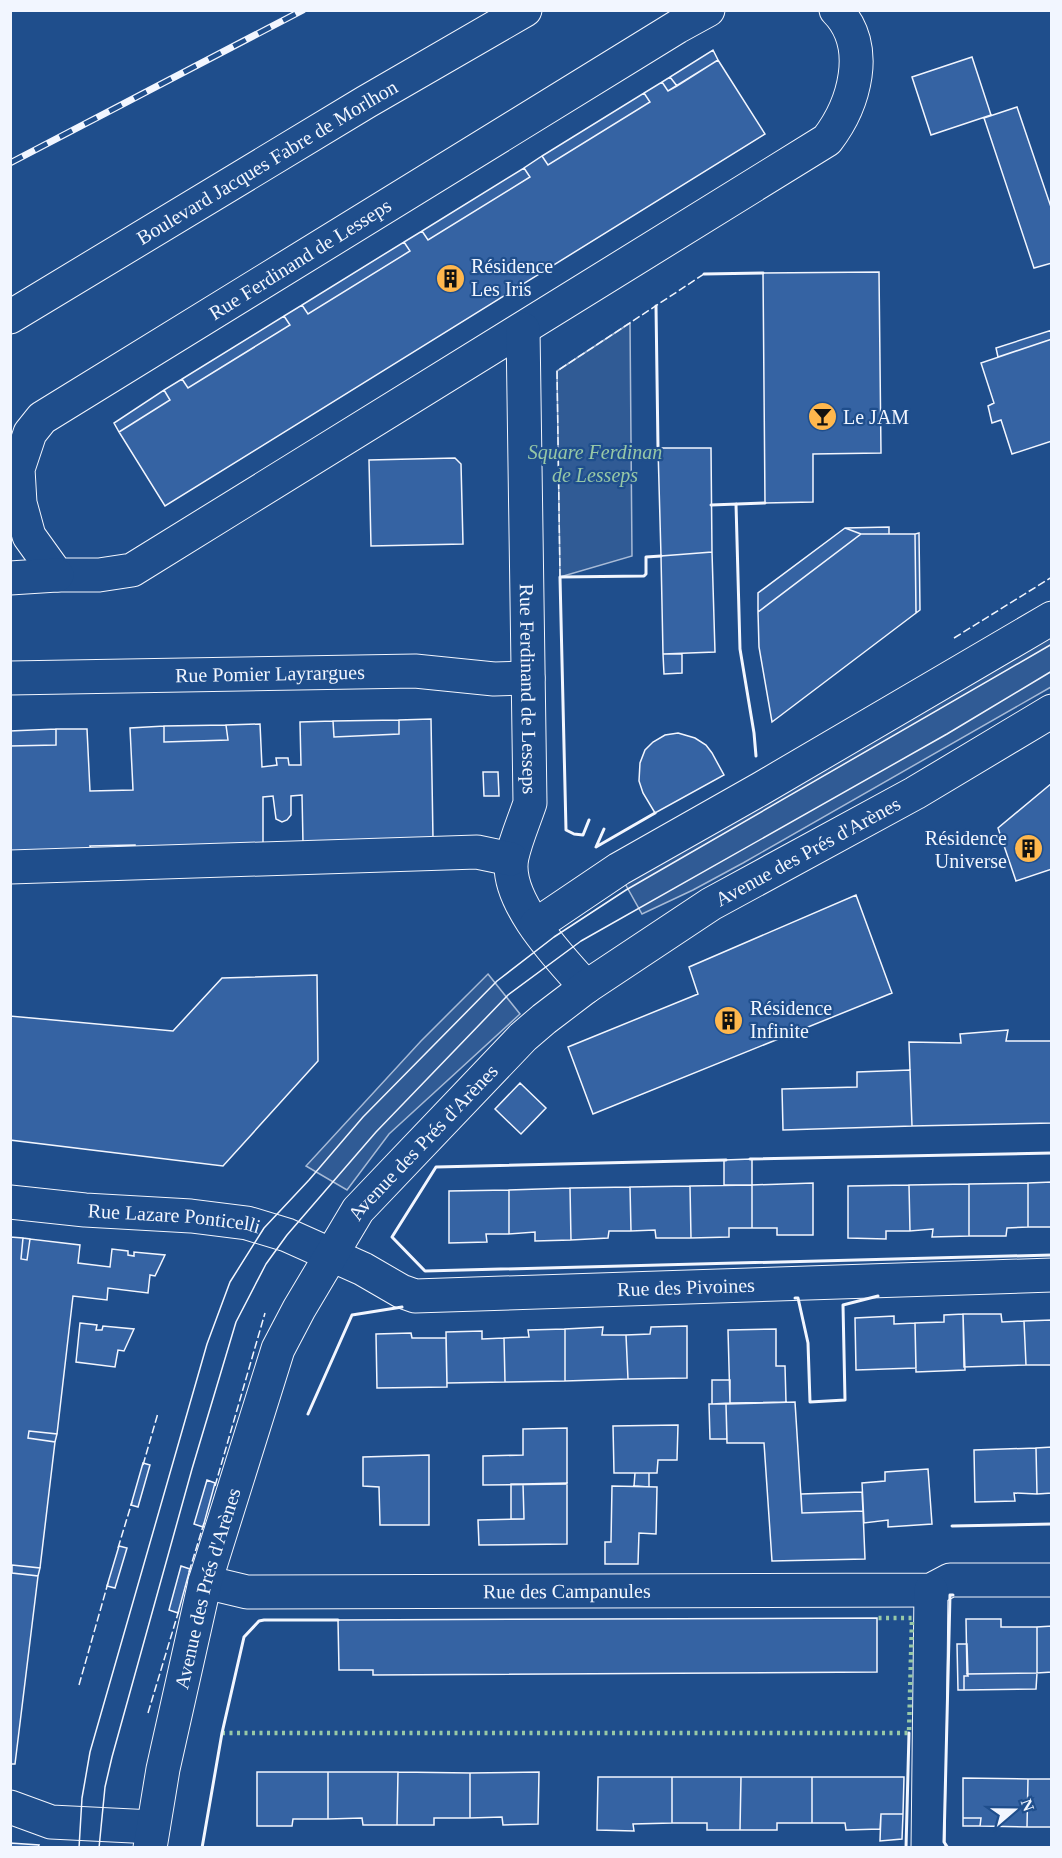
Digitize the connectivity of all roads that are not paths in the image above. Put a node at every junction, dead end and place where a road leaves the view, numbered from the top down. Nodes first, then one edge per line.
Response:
1 (525, 10) edge
2 (708, 10) edge
3 (836, 10) edge
4 (10, 317) edge
5 (523, 328) junction
6 (57, 575) junction
7 (10, 578) edge
8 (1052, 618) edge
9 (10, 678) edge
10 (528, 678) junction
11 (1052, 711) edge
12 (511, 859) junction
13 (10, 867) edge
14 (536, 925) junction
15 (586, 987) junction
16 (10, 1202) edge
17 (331, 1255) junction
18 (1052, 1275) edge
19 (1052, 1580) edge
20 (205, 1582) junction
21 (932, 1590) junction
22 (10, 1807) edge
23 (152, 1837) edge
24 (928, 1848) edge

1 - 4 street, Boulevard Jacques Fabre de Morlhon
2 - 6 street, Rue Ferdinand de Lesseps
3 - 5 street
5 - 6 street
5 - 10 street, Rue Ferdinand de Lesseps
6 - 7 street
8 - 14 street
9 - 10 street, Rue Pomier Layrargues
10 - 12 street, Rue Ferdinand de Lesseps
11 - 15 street, Avenue des Prés d'Arènes
12 - 13 street
12 - 14 street, Rue Ferdinand de Lesseps
14 - 15 street, Rue Ferdinand de Lesseps
15 - 17 street, Avenue des Prés d'Arènes
16 - 17 street, Rue Lazare Ponticelli
17 - 18 street, Rue des Pivoines
17 - 20 street, Avenue des Prés d'Arènes
19 - 21 street, Rue des Campanules
20 - 21 street, Rue des Campanules
20 - 23 street, Avenue des Prés d'Arènes
21 - 24 street
22 - 23 street

